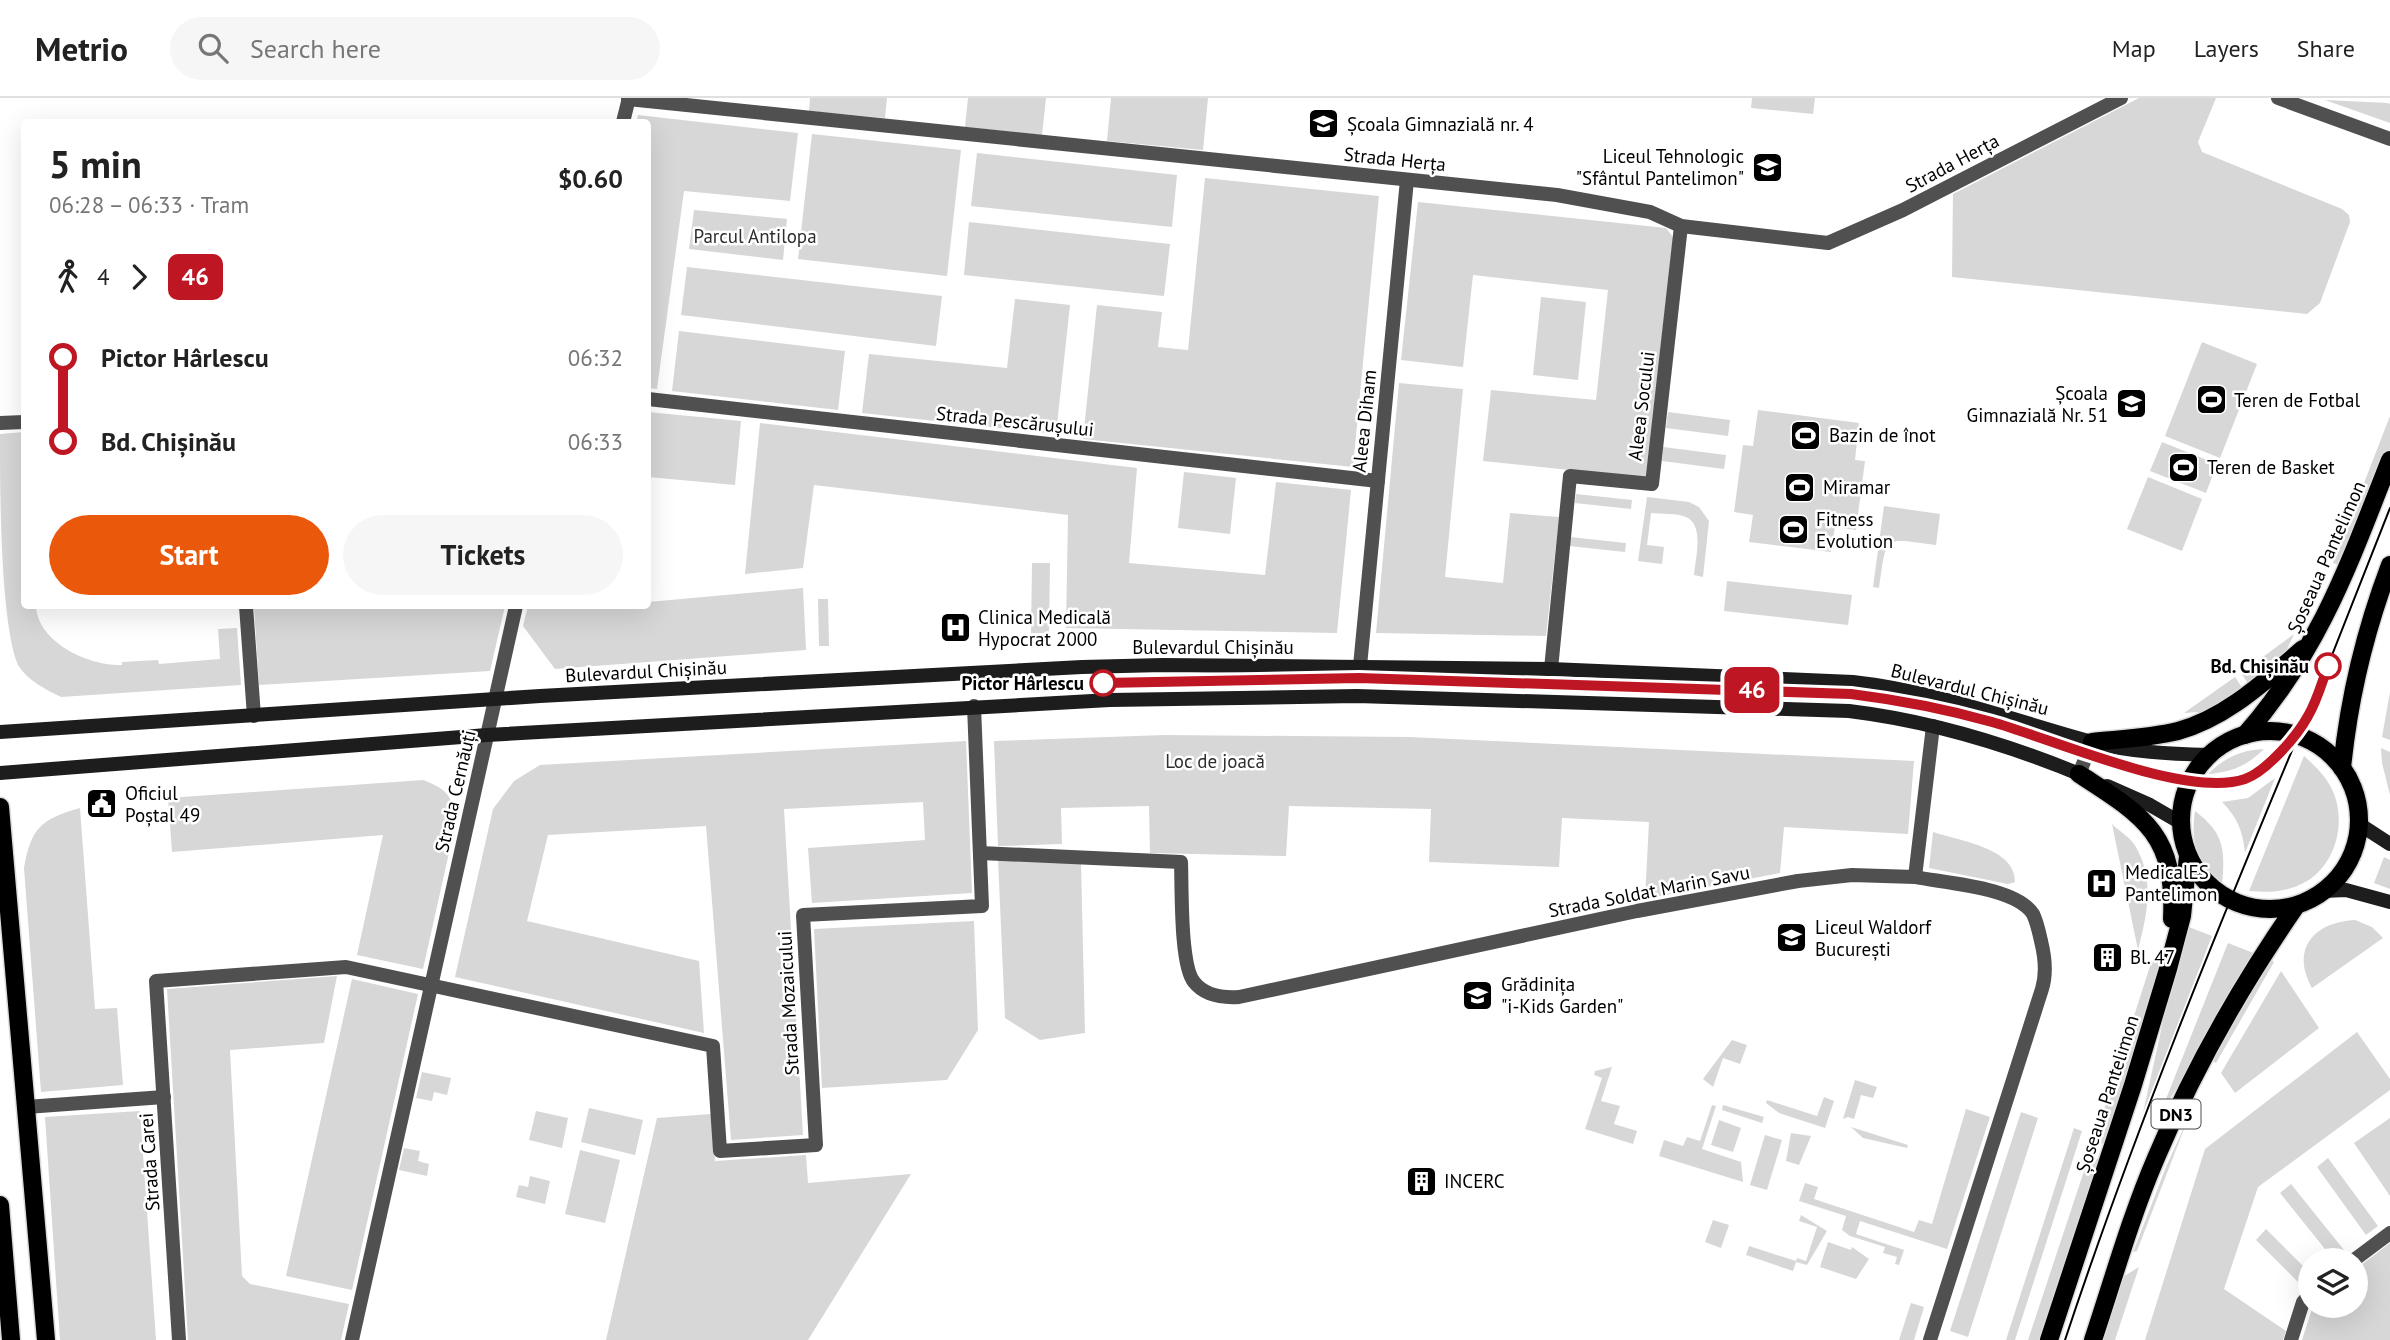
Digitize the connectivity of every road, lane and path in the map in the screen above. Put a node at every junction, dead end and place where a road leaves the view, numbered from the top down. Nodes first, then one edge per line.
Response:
1 (2121, 98) edge
2 (2278, 98) edge
3 (629, 99) edge
4 (624, 119) edge
5 (2390, 139) edge
6 (1407, 180) junction
7 (1681, 226) junction
8 (651, 399) edge
9 (21, 422) edge
10 (0, 424) edge
11 (2390, 460) edge
12 (1378, 481) junction
13 (2390, 565) edge
14 (247, 609) edge
15 (515, 609) edge
16 (2313, 640) junction
17 (1360, 666) junction
18 (1551, 669) junction
19 (495, 700) junction
20 (974, 706) junction
21 (254, 716) junction
22 (1933, 726) junction
23 (0, 732) edge
24 (2245, 734) junction
25 (487, 735) junction
26 (2092, 742) junction
27 (2209, 755) junction
28 (2342, 768) junction
29 (0, 773) edge
30 (2079, 774) junction
31 (0, 807) edge
32 (2181, 823) junction
33 (2359, 824) junction
34 (2390, 844) edge
35 (980, 853) junction
36 (2188, 856) junction
37 (1915, 877) junction
38 (2323, 891) junction
39 (2390, 902) edge
40 (2296, 906) junction
41 (2168, 969) junction
42 (431, 985) junction
43 (164, 1097) junction
44 (26, 1107) junction
45 (0, 1205) edge
46 (2390, 1233) edge
47 (2368, 1250) edge
48 (3, 1272) edge
49 (2298, 1318) edge
50 (10, 1340) edge
51 (46, 1340) edge
52 (179, 1340) edge
53 (352, 1340) edge
54 (1930, 1340) edge
55 (2049, 1340) edge
56 (2093, 1340) edge
57 (2291, 1340) edge

1 - 7 street, Strada Herța
2 - 5 street
3 - 4 street
3 - 6 street, Strada Herța
6 - 7 street, Strada Herța
6 - 12 street, Aleea Diham
7 - 18 street, Aleea Socului
8 - 12 street, Strada Pescărușului
9 - 10 street
11 - 16 main road, Șoseaua Pantelimon / DN3
12 - 17 street, Aleea Diham
13 - 28 main road
14 - 21 street
15 - 19 street, Strada Cernăuți
16 - 24 main road, Șoseaua Pantelimon / DN3
16 - 26 main road
17 - 18 main road, Bulevardul Chișinău
17 - 19 main road, Bulevardul Chișinău
18 - 26 main road, Bulevardul Chișinău
19 - 21 main road, Bulevardul Chișinău
19 - 25 street, Strada Cernăuți
20 - 22 main road
20 - 25 main road
20 - 35 street
21 - 23 main road, Bulevardul Chișinău
22 - 30 main road
22 - 37 street
24 - 27 main road, DN3
24 - 28 main road, DN3
25 - 29 main road
25 - 42 street, Strada Cernăuți
26 - 27 main road, Bulevardul Chișinău
26 - 30 street
27 - 32 main road, DN3
28 - 33 main road, DN3
30 - 32 main road
30 - 41 main road
31 - 44 main road
32 - 36 main road, DN3
33 - 34 main road
33 - 38 main road, DN3
35 - 37 street, Strada Soldat Marin Savu
35 - 42 street, Strada Mozaicului
36 - 40 main road, DN3
36 - 41 main road, Șoseaua Pantelimon / DN3
37 - 54 street, Strada Soldat Marin Savu
38 - 39 main road
38 - 40 main road, DN3
40 - 56 main road, DN3
41 - 55 main road, Șoseaua Pantelimon / DN3
42 - 43 street, Strada Carei
42 - 53 street, Strada Cernăuți
43 - 44 street
43 - 52 street, Strada Carei
44 - 51 main road
45 - 48 main road
46 - 47 street
48 - 50 main road
49 - 57 street

